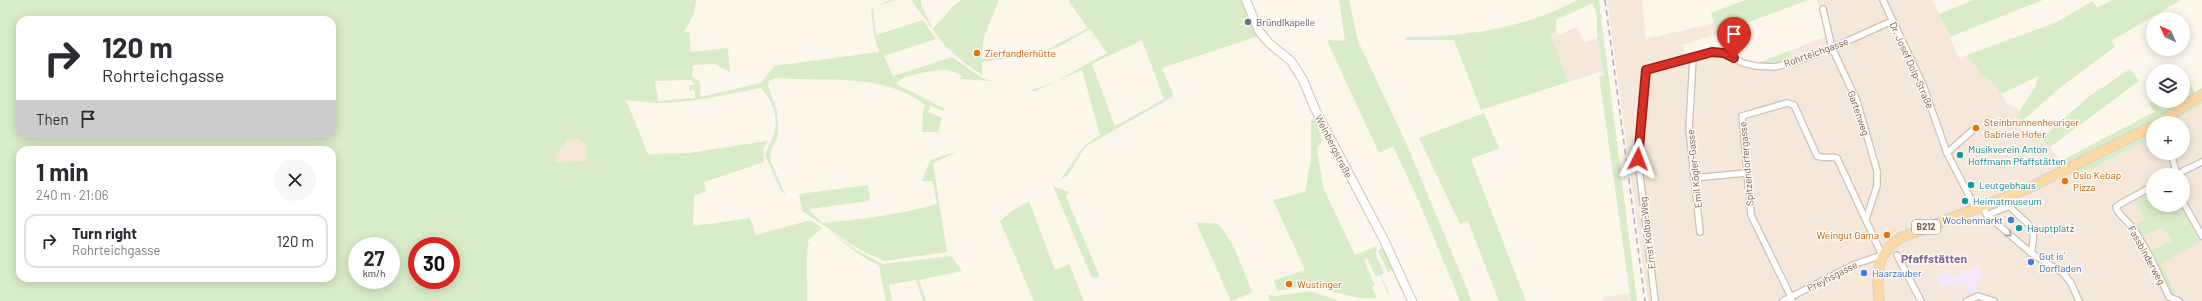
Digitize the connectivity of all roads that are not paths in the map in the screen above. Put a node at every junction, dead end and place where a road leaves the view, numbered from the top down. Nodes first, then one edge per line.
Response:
1 (1246, 0) edge
2 (1883, 0) edge
3 (1823, 9) dead end
4 (1892, 21) junction
5 (1832, 48) junction
6 (1693, 58) junction
7 (1646, 70) joint
8 (2202, 94) edge
9 (2169, 116) edge
10 (1975, 128) dead end
11 (2146, 130) edge
12 (1947, 153) junction
13 (2202, 162) edge
14 (2190, 168) edge
15 (1746, 173) junction
16 (1694, 178) junction
17 (2146, 190) edge
18 (2005, 202) junction
19 (1870, 205) junction
20 (1978, 206) junction
21 (1861, 208) junction
22 (2189, 212) edge
23 (1987, 215) junction
24 (1866, 219) junction
25 (2199, 227) edge
26 (1700, 232) dead end
27 (2202, 236) edge
28 (2031, 253) junction
29 (1882, 255) junction
30 (1897, 255) dead end
31 (1791, 299) edge
32 (1412, 301) edge
33 (1655, 301) edge
34 (1783, 301) edge
35 (1879, 301) edge
36 (1921, 301) edge
37 (1967, 301) edge
38 (1994, 301) edge
39 (2079, 301) edge
40 (2179, 301) edge

1 - 32 main road, Weinbergstraße
2 - 4 street, Dr. Josef Dolp-Straße
3 - 5 street, Gartenweg
4 - 5 street, Rohrteichgasse
4 - 12 street, Dr. Josef Dolp-Straße
5 - 6 street, Rohrteichgasse
5 - 19 street, Gartenweg
6 - 7 street, Rohrteichgasse
6 - 16 street, Emil Kögler-Gasse
7 - 33 street, Ernst Kolba-Weg
8 - 9 main road
10 - 12 street
11 - 18 main road, B212
12 - 20 street, Dr. Josef Dolp-Straße
13 - 14 street
15 - 16 street
15 - 21 street, Spitzendorfergasse
15 - 31 street, Spitzendorfergasse
16 - 26 street, Emil Kögler-Gasse
17 - 40 street, Fassbinderweg
18 - 20 main road, B212
18 - 23 street
18 - 28 street
19 - 21 street
19 - 24 street, Gartenweg
20 - 23 street
20 - 29 main road, B212
21 - 24 street, Spitzendorfergasse
22 - 25 street
23 -> 28 street
24 - 29 street, Spitzendorfergasse
25 - 27 street
28 - 39 street
29 - 31 street, Preyhsgasse
29 - 35 main road
30 - 36 street
31 - 34 street, Preyhsgasse
37 - 38 street

